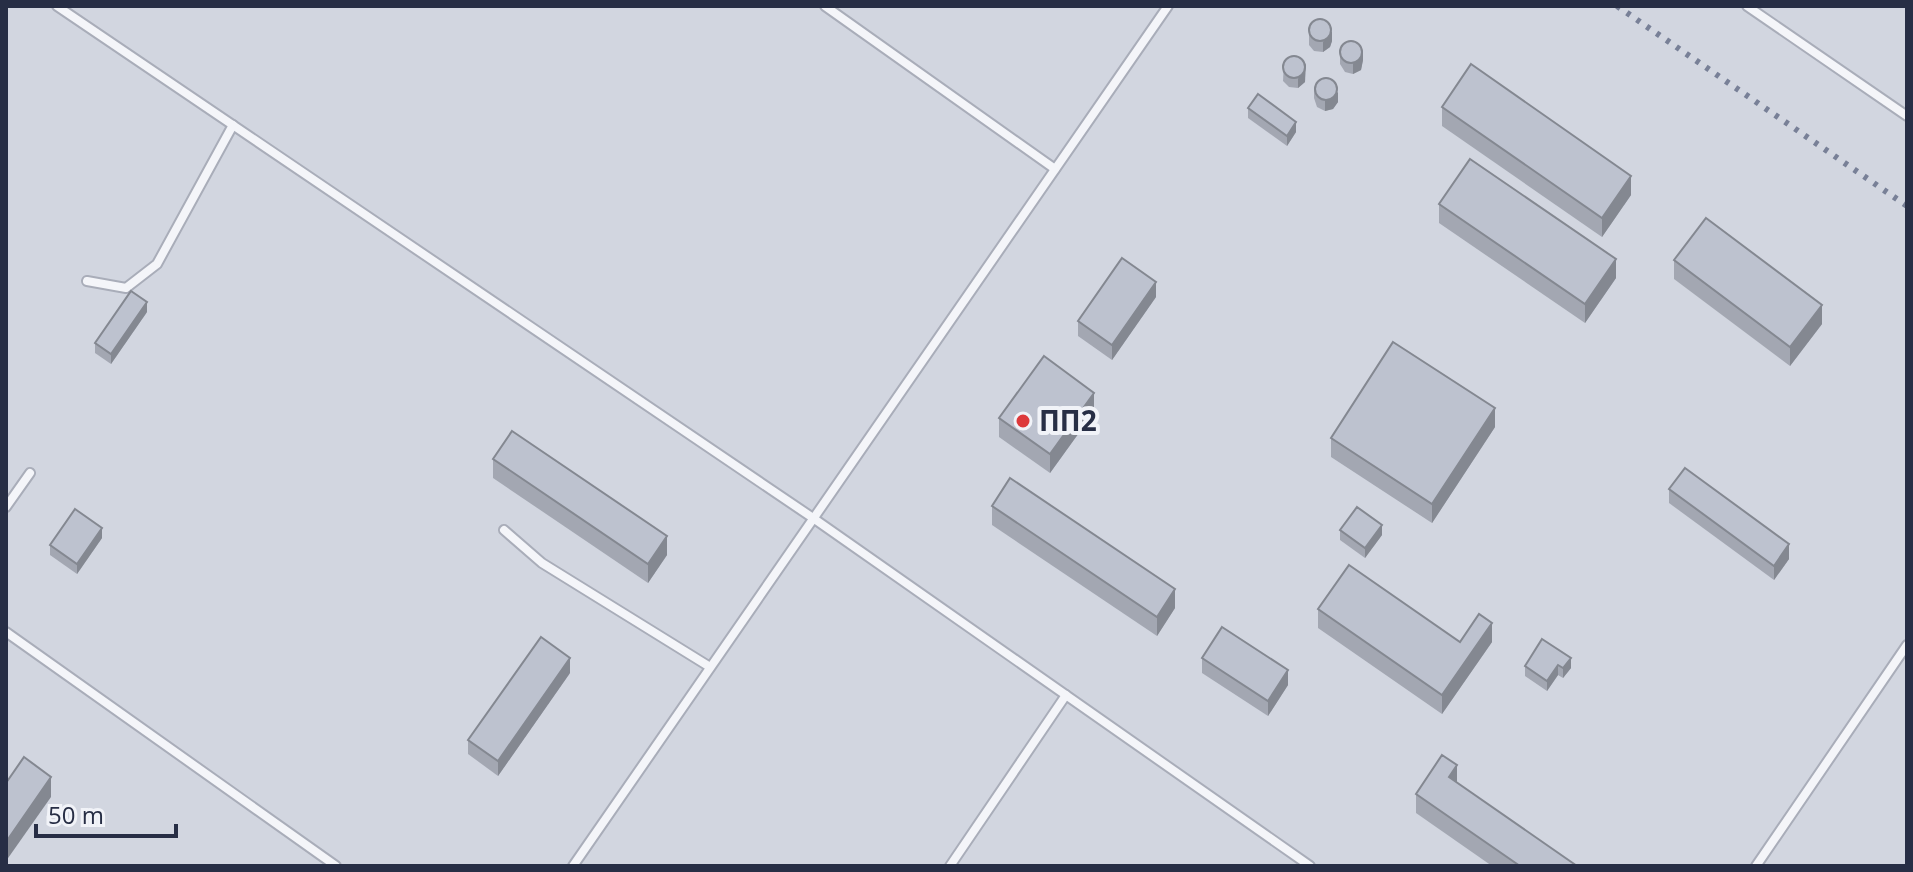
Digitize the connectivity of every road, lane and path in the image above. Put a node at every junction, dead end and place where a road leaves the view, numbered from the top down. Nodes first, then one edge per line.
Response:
1 (57, 6) edge
2 (825, 6) edge
3 (1168, 6) edge
4 (1747, 6) edge
5 (1907, 116) edge
6 (233, 125) junction
7 (1055, 169) junction
8 (87, 281) dead end
9 (30, 473) dead end
10 (6, 507) edge
11 (813, 518) junction
12 (504, 530) dead end
13 (6, 632) edge
14 (1907, 645) edge
15 (710, 667) junction
16 (1066, 695) junction
17 (336, 866) edge
18 (573, 866) edge
19 (950, 866) edge
20 (1310, 866) edge
21 (1756, 866) edge

1 - 6 lane
2 - 7 lane
3 - 7 lane
4 - 5 lane
6 - 8 lane
6 - 11 lane
7 - 11 lane
9 - 10 lane
11 - 15 lane
11 - 16 lane
12 - 15 lane
13 - 17 lane
14 - 21 lane
15 - 18 lane
16 - 19 lane
16 - 20 lane

